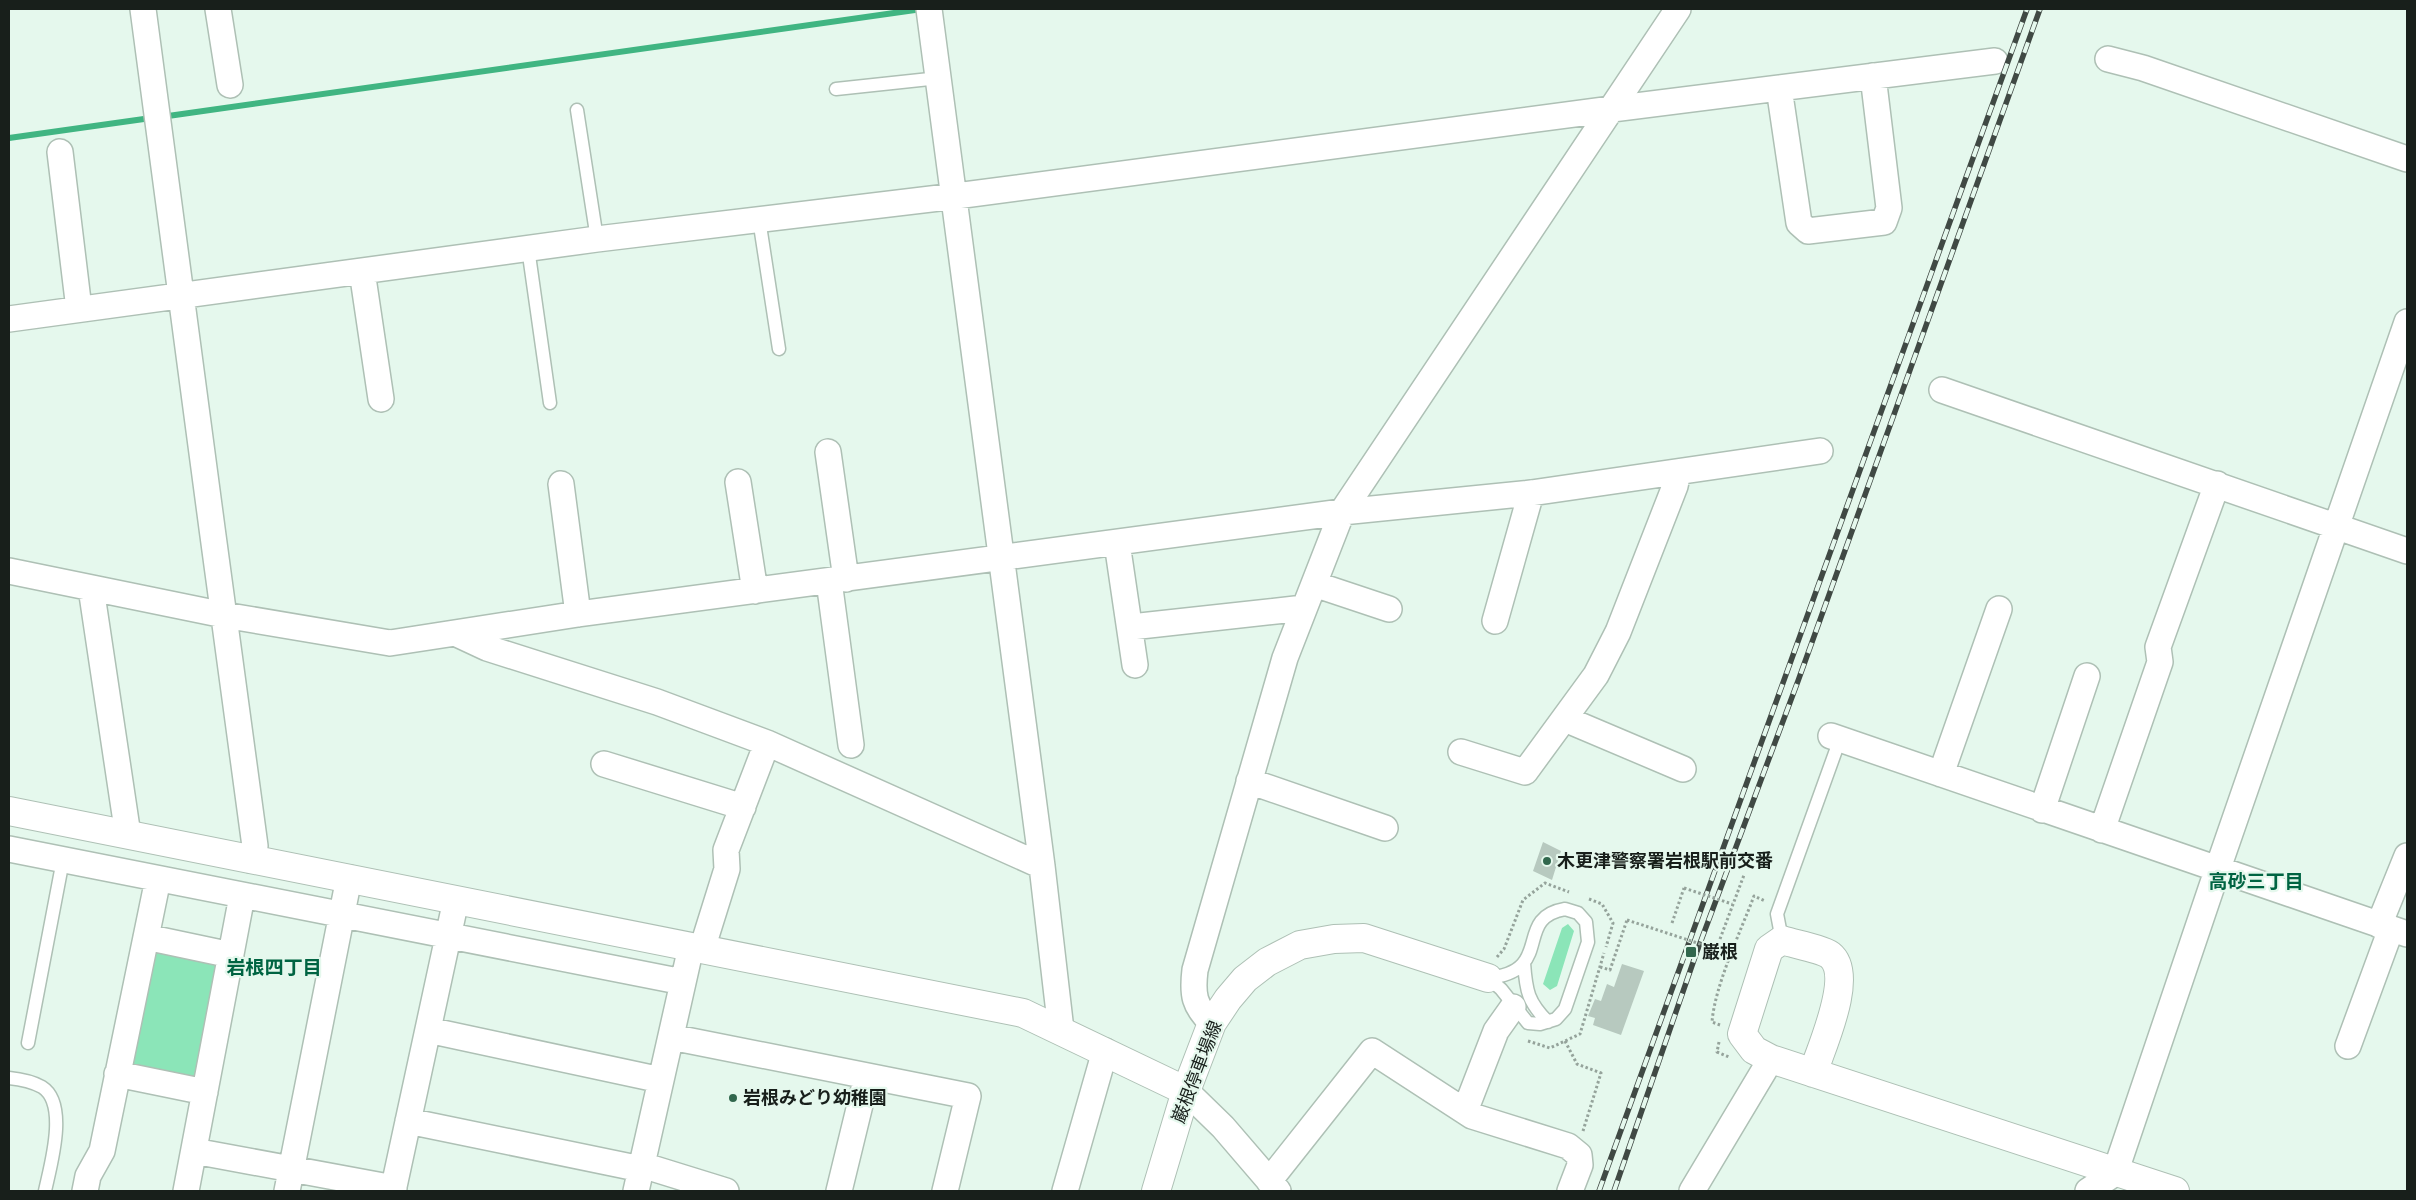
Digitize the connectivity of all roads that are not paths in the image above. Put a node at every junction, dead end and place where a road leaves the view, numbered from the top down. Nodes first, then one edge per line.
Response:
1 (142, 9) edge
2 (218, 9) edge
3 (929, 9) edge
4 (1678, 9) edge
5 (2108, 59) dead end
6 (1995, 60) dead end
7 (1873, 76) junction
8 (939, 78) junction
9 (230, 84) dead end
10 (1779, 88) junction
11 (836, 90) dead end
12 (1612, 109) junction
13 (577, 110) dead end
14 (60, 152) dead end
15 (2407, 159) edge
16 (956, 196) junction
17 (759, 219) junction
18 (597, 239) junction
19 (528, 248) junction
20 (362, 271) junction
21 (182, 295) junction
22 (79, 309) junction
23 (9, 319) edge
24 (2407, 322) edge
25 (779, 349) dead end
26 (1942, 390) dead end
27 (381, 399) dead end
28 (550, 403) dead end
29 (1820, 451) dead end
30 (828, 452) dead end
31 (1678, 472) junction
32 (738, 482) dead end
33 (561, 484) dead end
34 (2217, 484) junction
35 (1531, 493) junction
36 (1342, 512) junction
37 (2337, 526) junction
38 (1117, 543) junction
39 (2407, 551) edge
40 (1002, 558) junction
41 (9, 571) edge
42 (837, 580) junction
43 (1314, 584) junction
44 (91, 588) junction
45 (755, 591) junction
46 (1304, 608) junction
47 (1389, 609) dead end
48 (1999, 609) dead end
49 (578, 614) junction
50 (224, 615) junction
51 (1495, 621) dead end
52 (1131, 627) junction
53 (457, 634) junction
54 (1135, 665) dead end
55 (2088, 676) dead end
56 (1564, 719) junction
57 (1836, 738) joint
58 (767, 743) junction
59 (851, 745) dead end
60 (1461, 752) dead end
61 (604, 764) dead end
62 (1684, 769) dead end
63 (1941, 774) junction
64 (1249, 781) junction
65 (743, 807) junction
66 (2042, 810) junction
67 (9, 811) edge
68 (1385, 828) dead end
69 (2102, 830) junction
70 (128, 835) junction
71 (9, 849) edge
72 (2407, 856) edge
73 (64, 860) junction
74 (251, 860) junction
75 (1042, 866) junction
76 (2217, 870) junction
77 (349, 878) junction
78 (158, 879) junction
79 (242, 896) junction
80 (456, 900) junction
81 (342, 915) junction
82 (2392, 929) edge
83 (449, 936) junction
84 (146, 937) junction
85 (1782, 940) junction
86 (696, 948) junction
87 (231, 955) junction
88 (1524, 963) junction
89 (1488, 978) junction
90 (683, 982) junction
91 (1513, 1007) junction
92 (1548, 1022) junction
93 (1212, 1023) junction
94 (428, 1030) junction
95 (1061, 1030) junction
96 (670, 1037) junction
97 (28, 1043) dead end
98 (2348, 1046) dead end
99 (1105, 1051) junction
100 (1771, 1059) junction
101 (1813, 1072) junction
102 (118, 1074) junction
103 (866, 1076) junction
104 (9, 1078) edge
105 (661, 1080) junction
106 (1186, 1091) junction
107 (205, 1092) junction
108 (1465, 1111) junction
109 (408, 1121) junction
110 (194, 1151) junction
111 (2116, 1173) junction
112 (640, 1175) edge
113 (289, 1180) edge
114 (1273, 1186) edge
115 (393, 1190) edge
116 (45, 1191) edge
117 (85, 1191) edge
118 (186, 1191) edge
119 (726, 1191) edge
120 (839, 1191) edge
121 (945, 1191) edge
122 (1065, 1191) edge
123 (1156, 1191) edge
124 (1570, 1191) edge
125 (1692, 1191) edge
126 (2088, 1191) edge
127 (2175, 1191) edge

1 - 21 street
2 - 9 street
3 - 8 street
4 - 12 street
5 - 15 street
6 - 7 street
7 - 10 street
7 - 10 street
8 - 11 lane
8 - 16 street
10 - 12 street
12 - 16 street
12 - 36 street
13 - 18 lane
14 - 22 street
16 - 17 street
16 - 40 street
17 - 18 street
17 - 25 lane
18 - 19 street
19 - 20 street
19 - 28 lane
20 - 21 street
20 - 27 street
21 - 22 street
21 - 50 street
22 - 23 street
24 - 37 street
26 - 34 street
29 - 31 street
30 - 42 street
31 - 35 street
31 - 56 street
32 - 45 street
33 - 49 street
34 - 37 street
34 - 69 street
35 - 36 street
35 - 51 street
36 - 38 street
36 - 43 street
37 - 39 street
37 - 76 street
38 - 40 street
38 - 52 street
40 - 42 street
40 - 75 street
41 - 44 street
42 - 45 street
42 - 59 street
43 - 46 street
43 - 47 street
44 - 50 street
44 - 70 street
45 - 49 street
46 - 52 street
46 - 64 street
48 - 63 street
49 - 53 street
50 - 53 street
50 - 74 street
52 - 54 street
53 - 58 street
55 - 66 street
56 - 60 street
56 - 62 street
57 - 63 street
57 - 85 lane
58 - 65 street
58 - 75 street
61 - 65 street
63 - 66 street
64 - 68 street
64 - 93 street
65 - 86 street
66 - 69 street
67 - 70 street
69 - 76 street
70 - 74 street
71 - 73 street
72 - 82 street
73 - 78 street
73 - 97 lane
74 - 77 street
75 - 95 street
76 - 82 street
76 - 111 street
77 - 80 street
77 - 81 street
78 - 79 street
78 - 84 street
79 - 81 street
79 - 87 street
80 - 83 street
80 - 86 street
81 - 83 street
81 - 113 street
82 - 98 street
83 - 90 street
83 - 94 street
84 - 87 street
84 - 102 street
85 - 100 street
85 - 101 street
86 - 90 street
86 - 95 street
87 - 107 street
88 - 89 lane
88 - 92 lane
88 - 92 lane
89 - 91 lane
89 - 93 street, 巌根停車場線
90 - 96 street
91 - 92 lane
91 - 108 street
93 - 106 street, 巌根停車場線
94 - 105 street
94 - 109 street
95 - 99 street
96 - 103 street
96 - 105 street
99 - 106 street
99 - 122 street
100 - 101 street
100 - 125 street
101 - 111 street
102 - 107 street
102 - 117 street
103 - 120 street
103 - 121 street
104 - 116 lane
105 - 112 street
106 - 114 street
106 - 123 street, 巌根停車場線
107 - 110 street
108 - 114 street
108 - 124 street
109 - 112 street
109 - 115 street
110 - 113 street
110 - 118 street
111 - 126 street
111 - 127 street
112 - 119 street
113 - 115 street

